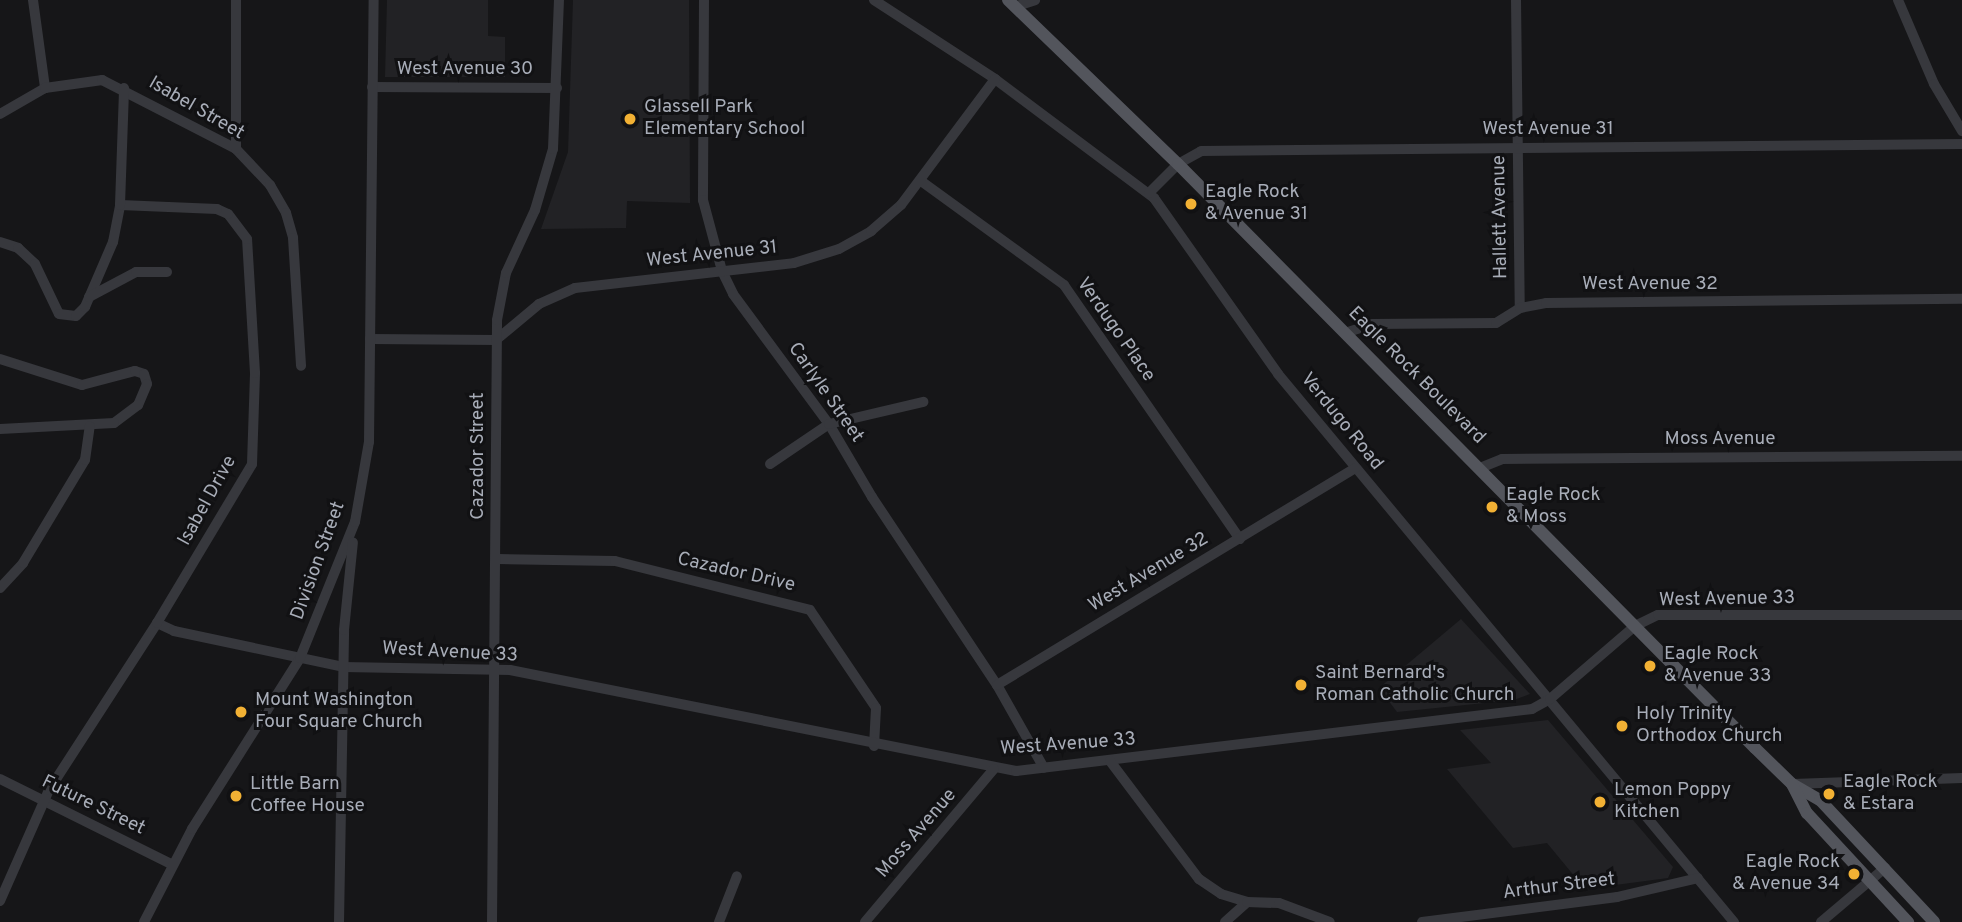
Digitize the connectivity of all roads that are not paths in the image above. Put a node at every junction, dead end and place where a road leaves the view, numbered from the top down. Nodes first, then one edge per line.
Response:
1 (33, 0) edge
2 (236, 0) edge
3 (374, 0) edge
4 (559, 0) edge
5 (704, 0) edge
6 (874, 0) edge
7 (1035, 0) edge
8 (1516, 0) edge
9 (1898, 0) edge
10 (1012, 3) edge
11 (995, 79) junction
12 (372, 87) junction
13 (45, 88) junction
14 (124, 88) junction
15 (557, 88) junction
16 (0, 114) edge
17 (1962, 131) edge
18 (1962, 144) edge
19 (1518, 147) junction
20 (236, 149) junction
21 (1178, 164) junction
22 (920, 181) junction
23 (1149, 192) junction
24 (120, 205) junction
25 (0, 242) edge
26 (722, 271) junction
27 (167, 272) dead end
28 (89, 298) junction
29 (1962, 299) edge
30 (1520, 308) junction
31 (1345, 333) junction
32 (370, 339) junction
33 (496, 340) junction
34 (0, 359) edge
35 (301, 366) dead end
36 (923, 401) dead end
37 (829, 424) junction
38 (90, 426) junction
39 (0, 429) edge
40 (1962, 456) edge
41 (770, 464) dead end
42 (1355, 468) junction
43 (1480, 468) junction
44 (355, 522) junction
45 (1240, 539) junction
46 (498, 559) junction
47 (0, 588) edge
48 (1962, 615) edge
49 (157, 623) junction
50 (1635, 626) junction
51 (300, 658) junction
52 (344, 667) junction
53 (495, 668) junction
54 (997, 685) junction
55 (1550, 699) junction
56 (874, 746) junction
57 (1110, 761) junction
58 (1044, 768) junction
59 (994, 769) junction
60 (1962, 778) edge
61 (0, 779) edge
62 (1792, 783) junction
63 (43, 802) junction
64 (171, 864) junction
65 (1885, 867) junction
66 (737, 876) dead end
67 (1698, 878) junction
68 (1870, 880) junction
69 (0, 901) edge
70 (1247, 902) junction
71 (144, 922) edge
72 (339, 922) edge
73 (492, 922) edge
74 (719, 922) edge
75 (865, 922) edge
76 (1226, 922) edge
77 (1330, 922) edge
78 (1422, 922) edge
79 (1734, 922) edge
80 (1821, 922) edge
81 (1908, 922) edge
82 (1934, 922) edge

1 - 13 street
2 - 20 street
3 - 12 street, Division Street
4 - 15 street, Cazador Street
5 - 26 street, Carlyle Street
6 - 11 street, Verdugo Road
7 - 10 street
8 - 19 street, Hallett Avenue
9 - 17 street
10 - 21 main road, Eagle Rock Boulevard
11 - 22 street, West Avenue 31
11 - 23 street, Verdugo Road
12 - 15 street, West Avenue 30
12 - 32 street, Division Street
13 - 14 street, Isabel Street
13 - 16 street, Isabel Street
14 - 20 street, Isabel Street
14 - 24 street
15 - 33 street, Cazador Street
18 - 19 street, West Avenue 31
19 - 21 street, West Avenue 31
19 - 30 street, Hallett Avenue
20 - 35 street, Isabel Street
21 - 23 street, West Avenue 31
21 - 31 main road, Eagle Rock Boulevard
22 - 26 street, West Avenue 31
22 - 45 street, Verdugo Place
23 - 42 street, Verdugo Road
24 - 28 street
24 - 49 street, Isabel Drive
25 - 28 street
26 - 33 street, West Avenue 31
26 - 37 street, Carlyle Street
27 - 28 street
29 - 30 street, West Avenue 32
30 - 31 street, West Avenue 32
31 - 43 main road, Eagle Rock Boulevard
32 - 33 street
32 - 44 street, Division Street
33 - 46 street, Cazador Street
34 - 38 street
36 - 37 street
37 - 41 street
37 - 54 street, Carlyle Street
38 - 39 street
38 - 47 street
40 - 43 street, Moss Avenue
42 - 45 street, West Avenue 32
42 - 55 street, Verdugo Road
43 - 50 main road, Eagle Rock Boulevard
44 - 51 street, Division Street
44 - 52 street
45 - 54 street, West Avenue 32
46 - 53 street, Cazador Street
46 - 56 street, Cazador Drive
48 - 50 street, West Avenue 33
49 - 51 street, West Avenue 33
49 - 63 street, Isabel Drive
50 - 55 street, West Avenue 33
50 - 62 main road, Eagle Rock Boulevard
51 - 52 street, West Avenue 33
51 - 64 street, Division Street
52 - 53 street, West Avenue 33
52 - 72 street
53 - 56 street, West Avenue 33
53 - 73 street, Cazador Street
54 - 58 street, Carlyle Street
55 - 57 street, West Avenue 33
55 - 67 street, Verdugo Road
56 - 59 street, West Avenue 33
57 - 58 street, West Avenue 33
57 - 70 street
58 - 59 street, West Avenue 33
59 - 75 street, Moss Avenue
60 - 62 street
61 - 63 street, Future Street
62 - 65 main road, Eagle Rock Boulevard
62 - 68 main road, Eagle Rock Boulevard
63 - 64 street, Future Street
63 - 69 street, Isabel Drive
64 - 71 street, Division Street
65 - 68 street
65 - 82 main road, Eagle Rock Boulevard
66 - 74 street
67 - 78 street, Arthur Street
67 - 79 street, Verdugo Road
68 - 80 street
68 - 81 main road, Eagle Rock Boulevard
70 - 76 street
70 - 77 street

